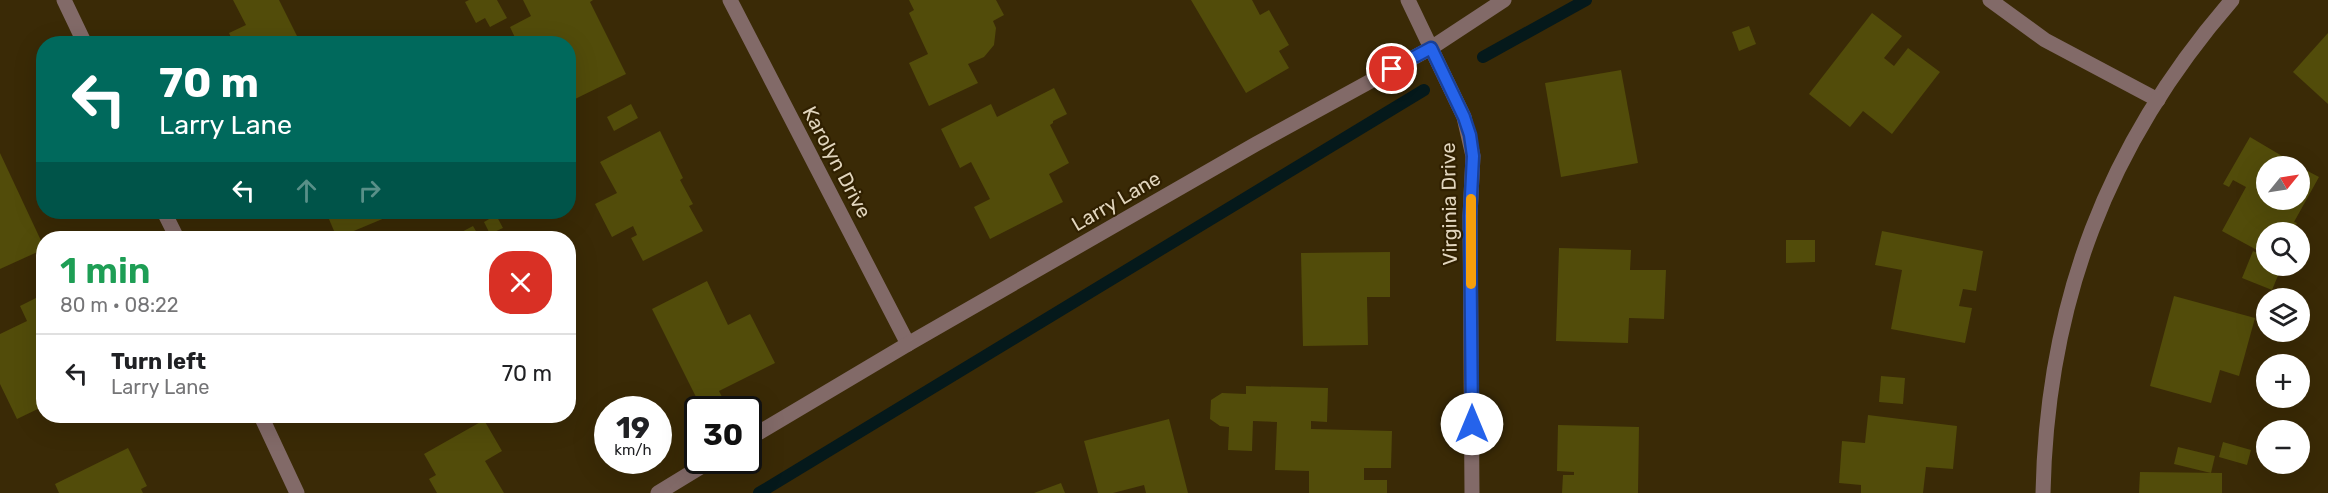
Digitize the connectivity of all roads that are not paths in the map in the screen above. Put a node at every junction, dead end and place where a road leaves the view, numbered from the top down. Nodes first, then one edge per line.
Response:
1 (64, 0) edge
2 (730, 0) edge
3 (1408, 0) edge
4 (1504, 0) edge
5 (1990, 0) edge
6 (2232, 0) edge
7 (81, 36) edge
8 (1431, 48) junction
9 (2158, 100) junction
10 (908, 344) junction
11 (264, 423) edge
12 (762, 431) edge
13 (689, 474) edge
14 (297, 493) edge
15 (658, 493) edge
16 (1472, 493) edge
17 (2043, 493) edge

1 - 7 street
2 - 10 street, Karolyn Drive
3 - 8 street, Virginia Drive
4 - 8 street, Larry Lane
5 - 9 street
6 - 9 street
8 - 10 street, Larry Lane
8 - 16 street, Virginia Drive
9 - 17 street
10 - 12 street, Larry Lane
11 - 14 street
13 - 15 street

